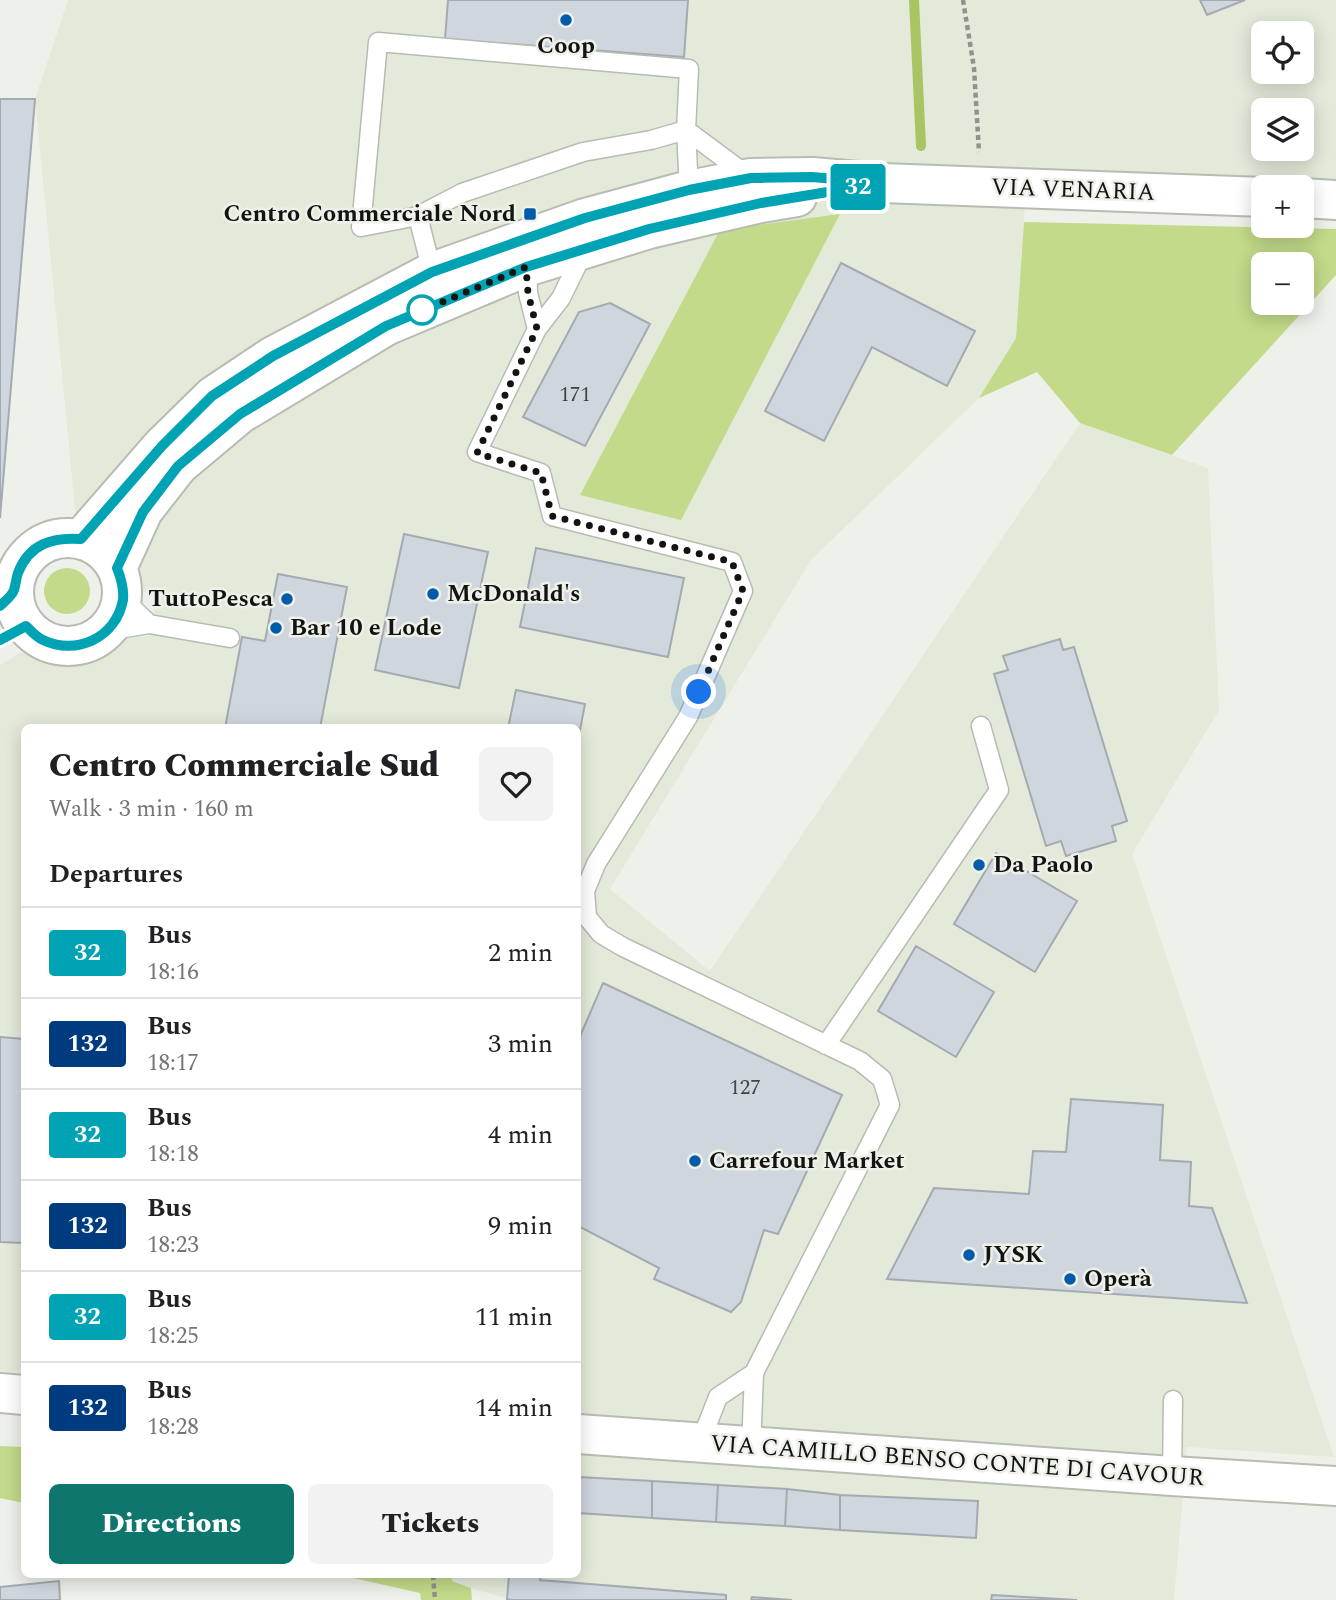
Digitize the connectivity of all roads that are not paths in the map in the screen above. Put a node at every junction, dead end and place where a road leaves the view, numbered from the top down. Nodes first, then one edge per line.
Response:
1 (687, 130) junction
2 (751, 178) junction
3 (882, 183) junction
4 (689, 190) junction
5 (1251, 197) edge
6 (1314, 199) edge
7 (1336, 200) edge
8 (418, 216) junction
9 (584, 249) junction
10 (531, 251) junction
11 (435, 288) junction
12 (537, 329) junction
13 (81, 539) junction
14 (124, 605) junction
15 (17, 624) edge
16 (230, 638) dead end
17 (981, 726) dead end
18 (826, 1045) junction
19 (754, 1373) junction
20 (0, 1393) edge
21 (21, 1395) edge
22 (1173, 1400) dead end
23 (581, 1434) edge
24 (700, 1443) junction
25 (751, 1447) junction
26 (1172, 1476) junction
27 (1336, 1486) edge

1 - 2 lane
1 - 4 lane
1 - 8 lane
1 - 8 lane
2 - 3 main road, VIA VENARIA
2 - 4 main road, VIA VENARIA
3 - 5 main road, VIA VENARIA
3 - 9 main road, VIA VENARIA
4 - 10 main road, VIA VENARIA
6 - 7 main road
8 - 11 lane
9 - 10 main road, VIA VENARIA
9 - 12 lane
10 - 11 main road, VIA VENARIA
10 - 12 lane
11 - 13 main road, VIA VENARIA
11 - 14 main road, VIA VENARIA
12 - 18 lane
13 - 14 main road
13 - 15 main road
14 - 15 main road
14 - 16 lane
17 - 18 lane
18 - 19 lane
19 - 24 lane
19 - 25 lane
20 - 21 main road
22 - 26 lane
23 - 24 main road, VIA CAMILLO BENSO CONTE DI CAVOUR
24 - 25 main road, VIA CAMILLO BENSO CONTE DI CAVOUR
25 - 26 main road, VIA CAMILLO BENSO CONTE DI CAVOUR
26 - 27 main road, VIA CAMILLO BENSO CONTE DI CAVOUR

